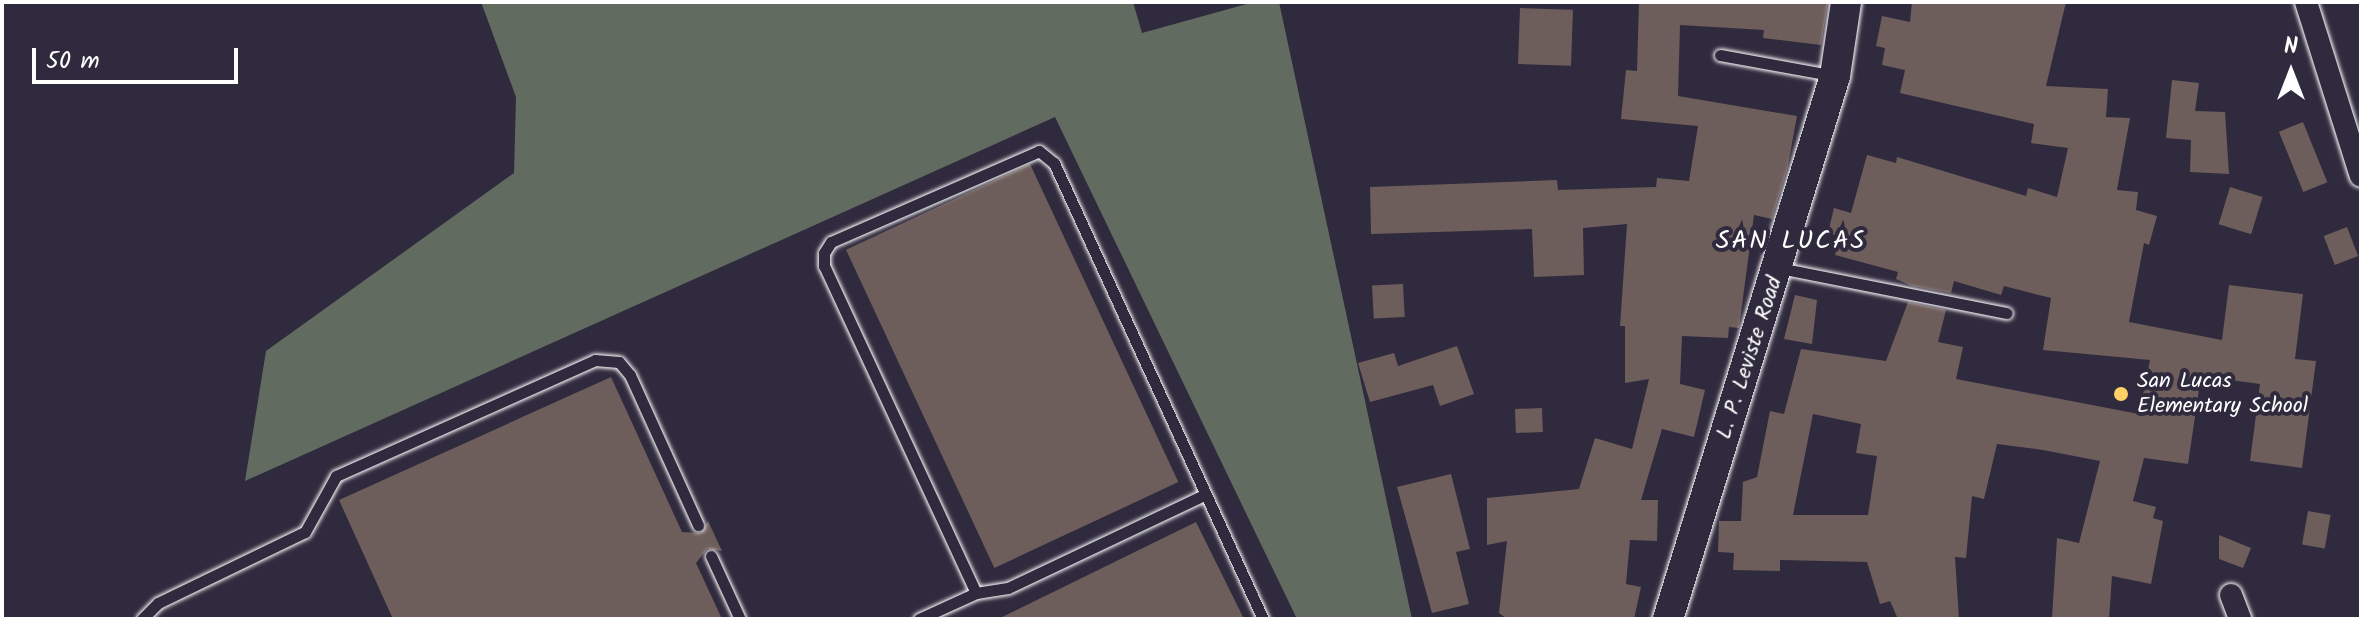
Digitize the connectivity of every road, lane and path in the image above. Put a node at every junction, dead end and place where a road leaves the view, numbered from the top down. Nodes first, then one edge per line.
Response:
1 (1846, 2) edge
2 (2306, 2) edge
3 (1720, 55) dead end
4 (1835, 76) junction
5 (2361, 176) edge
6 (1779, 268) junction
7 (2007, 313) dead end
8 (1204, 495) junction
9 (698, 525) dead end
10 (711, 556) dead end
11 (976, 593) junction
12 (2231, 595) dead end
13 (142, 619) edge
14 (740, 619) edge
15 (919, 619) edge
16 (1263, 619) edge
17 (1668, 619) edge
18 (2240, 619) edge

1 - 4 main road, L. P. Leviste Road
2 - 5 street
3 - 4 lane
4 - 6 main road, L. P. Leviste Road
6 - 7 lane
6 - 17 main road, L. P. Leviste Road
8 - 11 lane
8 - 11 lane
8 - 16 lane
9 - 13 lane
10 - 14 lane
11 - 15 lane
12 - 18 street

